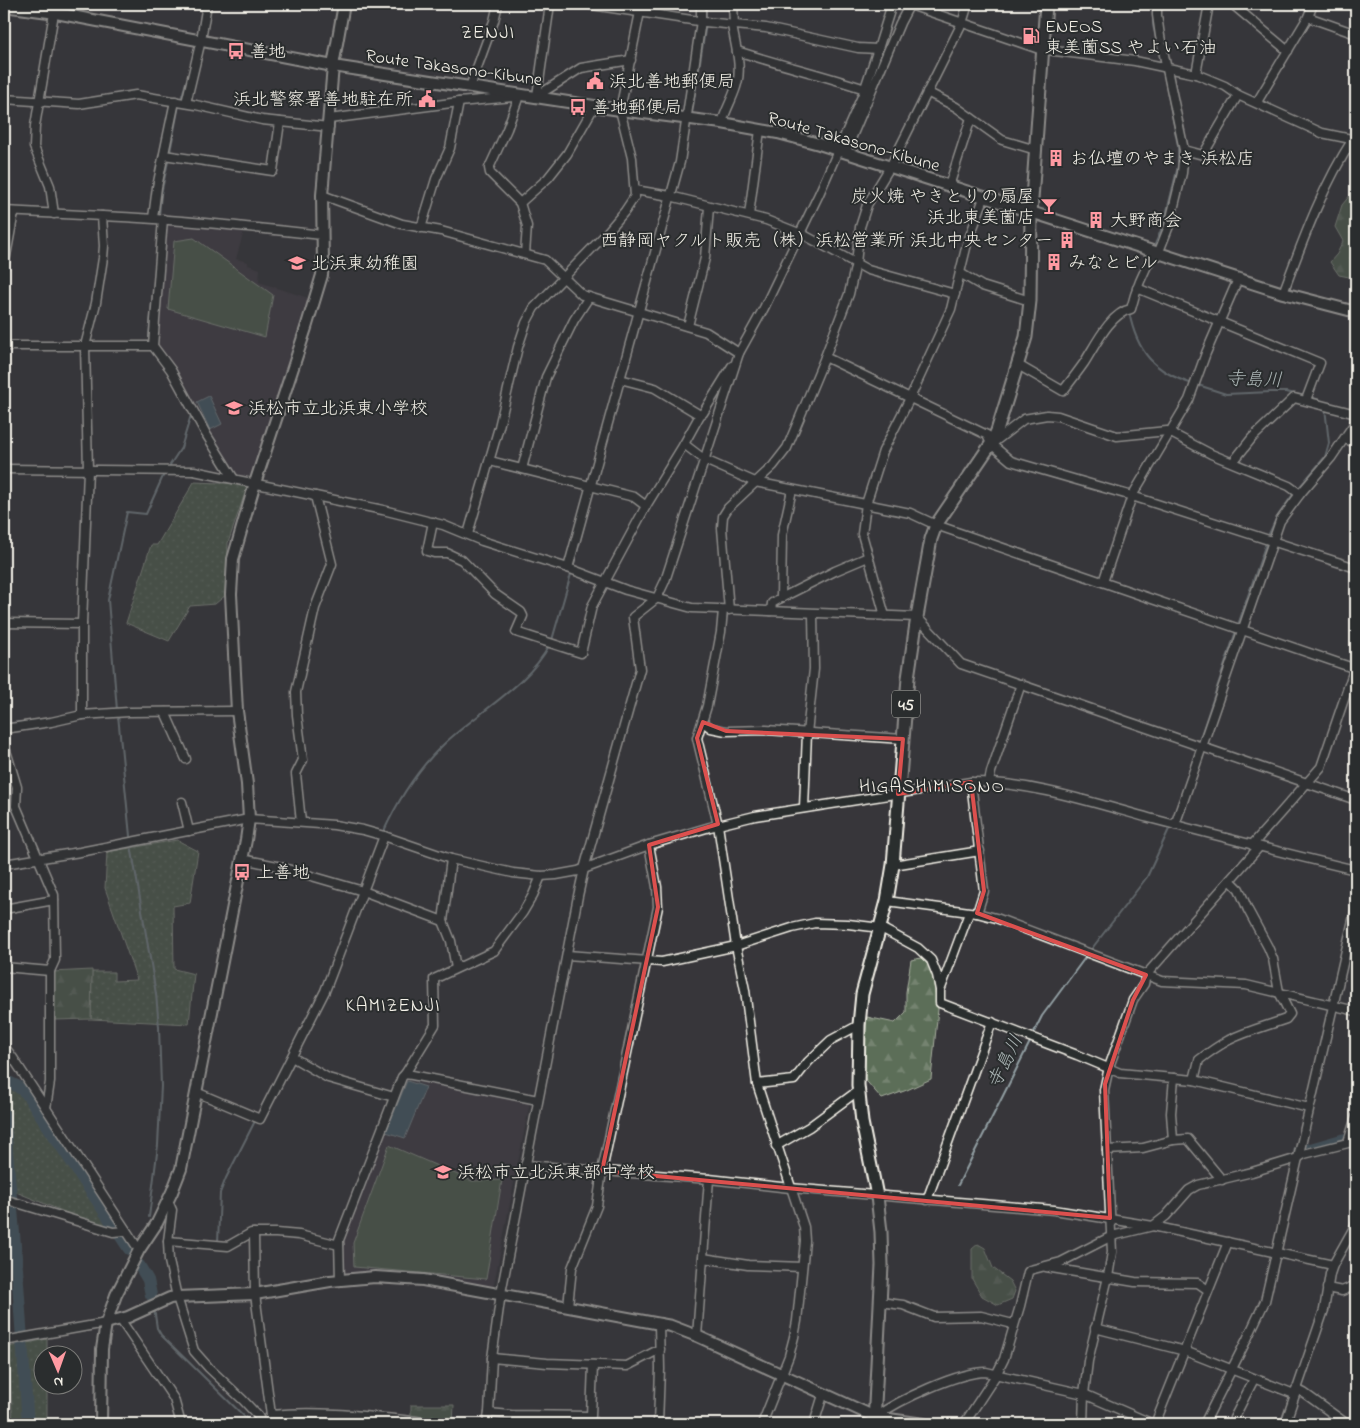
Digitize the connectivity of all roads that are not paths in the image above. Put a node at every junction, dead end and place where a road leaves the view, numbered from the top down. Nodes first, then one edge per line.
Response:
1 (207, 4) edge
2 (344, 4) edge
3 (498, 4) edge
4 (550, 4) edge
5 (586, 4) edge
6 (701, 4) edge
7 (733, 4) edge
8 (892, 4) edge
9 (900, 4) edge
10 (968, 4) edge
11 (1046, 4) edge
12 (1157, 4) edge
13 (1209, 4) edge
14 (1232, 4) edge
15 (1313, 4) edge
16 (910, 5) edge
17 (4, 6) edge
18 (56, 10) edge
19 (640, 12) junction
20 (1308, 18) junction
21 (705, 22) junction
22 (962, 23) junction
23 (733, 25) junction
24 (1356, 34) edge
25 (201, 40) junction
26 (878, 49) junction
27 (1043, 50) junction
28 (738, 51) junction
29 (1288, 51) junction
30 (631, 60) junction
31 (333, 66) junction
32 (1163, 67) junction
33 (1196, 74) junction
34 (470, 86) junction
35 (865, 89) junction
36 (927, 92) junction
37 (1238, 95) junction
38 (519, 96) junction
39 (537, 96) junction
40 (4, 99) edge
41 (175, 101) junction
42 (39, 102) junction
43 (459, 102) junction
44 (1257, 102) junction
45 (186, 103) junction
46 (594, 105) junction
47 (620, 110) junction
48 (971, 118) junction
49 (687, 119) junction
50 (280, 122) junction
51 (329, 123) junction
52 (722, 123) junction
53 (760, 130) junction
54 (1355, 140) edge
55 (1036, 150) junction
56 (1184, 150) junction
57 (841, 152) junction
58 (167, 156) junction
59 (890, 167) junction
60 (949, 186) junction
61 (635, 190) junction
62 (322, 195) junction
63 (672, 197) junction
64 (984, 198) junction
65 (520, 203) junction
66 (710, 207) junction
67 (4, 211) edge
68 (14, 212) junction
69 (1031, 213) junction
70 (54, 214) junction
71 (749, 215) junction
72 (102, 216) junction
73 (158, 218) junction
74 (421, 228) junction
75 (800, 234) junction
76 (322, 235) junction
77 (1156, 253) junction
78 (525, 254) junction
79 (853, 262) junction
80 (4, 267) edge
81 (960, 273) junction
82 (563, 277) junction
83 (1238, 279) junction
84 (1136, 288) junction
85 (1283, 293) junction
86 (955, 294) junction
87 (588, 297) junction
88 (1030, 301) junction
89 (641, 312) junction
90 (1356, 312) edge
91 (1220, 323) junction
92 (688, 326) junction
93 (4, 346) edge
94 (85, 346) junction
95 (153, 346) junction
96 (739, 353) junction
97 (825, 357) junction
98 (735, 362) junction
99 (1018, 365) junction
100 (622, 379) junction
101 (910, 398) junction
102 (1306, 398) junction
103 (1356, 414) edge
104 (700, 415) junction
105 (1356, 421) edge
106 (1171, 433) junction
107 (1345, 439) junction
108 (1356, 443) edge
109 (684, 444) junction
110 (991, 444) junction
111 (705, 460) junction
112 (490, 461) junction
113 (1234, 462) junction
114 (4, 469) edge
115 (522, 469) junction
116 (88, 470) junction
117 (234, 479) junction
118 (755, 482) junction
119 (255, 483) junction
120 (590, 487) junction
121 (792, 490) junction
122 (1297, 493) junction
123 (315, 496) junction
124 (1132, 496) junction
125 (866, 504) junction
126 (646, 506) junction
127 (433, 522) junction
128 (936, 525) junction
129 (468, 534) junction
130 (1272, 541) junction
131 (868, 557) junction
132 (568, 568) junction
133 (1356, 568) edge
134 (606, 581) junction
135 (1103, 582) junction
136 (657, 598) junction
137 (781, 598) junction
138 (726, 610) junction
139 (771, 611) junction
140 (813, 614) junction
141 (885, 616) junction
142 (916, 617) junction
143 (4, 623) edge
144 (82, 624) junction
145 (1242, 630) junction
146 (1356, 667) edge
147 (1021, 684) junction
148 (237, 711) junction
149 (165, 712) junction
150 (82, 715) junction
151 (703, 722) junction
152 (4, 729) edge
153 (807, 733) junction
154 (903, 739) junction
155 (4, 744) edge
156 (1199, 746) junction
157 (186, 759) dead end
158 (971, 782) junction
159 (989, 782) junction
160 (1307, 782) junction
161 (898, 794) junction
162 (1356, 800) edge
163 (182, 802) dead end
164 (804, 808) junction
165 (249, 819) junction
166 (301, 822) junction
167 (718, 825) junction
168 (1174, 825) junction
169 (189, 831) junction
170 (384, 836) junction
171 (649, 846) junction
172 (1255, 846) junction
173 (980, 851) junction
174 (37, 858) junction
175 (242, 859) junction
176 (451, 859) junction
177 (4, 864) edge
178 (892, 865) junction
179 (584, 869) junction
180 (1356, 870) edge
181 (541, 876) junction
182 (1230, 880) junction
183 (364, 891) junction
184 (54, 900) junction
185 (887, 901) junction
186 (1356, 907) edge
187 (4, 909) edge
188 (973, 913) junction
189 (442, 922) junction
190 (881, 928) junction
191 (736, 946) junction
192 (4, 952) edge
193 (567, 955) junction
194 (647, 962) junction
195 (4, 967) edge
196 (456, 968) junction
197 (50, 971) junction
198 (1146, 975) junction
199 (940, 990) junction
200 (1279, 992) junction
201 (1333, 1006) junction
202 (1356, 1011) edge
203 (992, 1022) junction
204 (860, 1025) junction
205 (4, 1046) edge
206 (292, 1057) junction
207 (1109, 1067) junction
208 (406, 1074) junction
209 (1174, 1078) junction
210 (1194, 1080) junction
211 (757, 1084) junction
212 (858, 1090) junction
213 (196, 1092) junction
214 (394, 1097) junction
215 (538, 1100) junction
216 (46, 1108) junction
217 (1309, 1108) junction
218 (1356, 1117) edge
219 (1173, 1140) junction
220 (1352, 1141) edge
221 (776, 1146) junction
222 (1107, 1150) junction
223 (1298, 1158) junction
224 (525, 1165) junction
225 (602, 1171) junction
226 (709, 1179) junction
227 (1222, 1180) junction
228 (790, 1188) junction
229 (877, 1196) junction
230 (4, 1199) edge
231 (927, 1200) junction
232 (168, 1201) junction
233 (1110, 1218) junction
234 (1356, 1224) edge
235 (1153, 1226) junction
236 (120, 1231) junction
237 (254, 1233) junction
238 (1112, 1236) junction
239 (168, 1241) junction
240 (1228, 1242) junction
241 (338, 1245) junction
242 (139, 1250) junction
243 (1276, 1252) junction
244 (703, 1258) junction
245 (1333, 1265) junction
246 (802, 1267) junction
247 (1044, 1267) junction
248 (1108, 1277) junction
249 (340, 1280) junction
250 (1356, 1286) edge
251 (1327, 1288) junction
252 (1208, 1290) junction
253 (501, 1293) junction
254 (255, 1294) junction
255 (177, 1297) junction
256 (880, 1302) junction
257 (568, 1306) junction
258 (120, 1319) junction
259 (106, 1323) junction
260 (659, 1323) junction
261 (1013, 1324) junction
262 (1095, 1328) junction
263 (697, 1336) junction
264 (4, 1341) edge
265 (660, 1348) junction
266 (1185, 1351) junction
267 (492, 1358) junction
268 (593, 1365) junction
269 (1232, 1369) junction
270 (996, 1374) junction
271 (782, 1376) junction
272 (1254, 1378) junction
273 (1295, 1392) junction
274 (1084, 1394) junction
275 (823, 1395) junction
276 (489, 1414) junction
277 (271, 1415) junction
278 (591, 1416) junction
279 (874, 1421) edge
280 (101, 1424) edge
281 (182, 1424) edge
282 (263, 1424) edge
283 (424, 1424) edge
284 (486, 1424) edge
285 (589, 1424) edge
286 (658, 1424) edge
287 (762, 1424) edge
288 (814, 1424) edge
289 (924, 1424) edge
290 (964, 1424) edge
291 (1083, 1424) edge
292 (1154, 1424) edge
293 (1204, 1424) edge
294 (1231, 1424) edge
295 (1284, 1424) edge
296 (1348, 1424) edge

1 - 25 street
2 - 31 street
3 - 34 street
4 - 39 street
5 - 19 street
6 - 21 street
7 - 23 street
8 - 26 street
9 - 16 street
10 - 22 street
11 - 27 main road, 45
12 - 32 street
13 - 33 street
14 - 29 street
15 - 20 street
16 - 22 street
16 - 57 street
17 - 18 street, Route Takasono-Kibune
18 - 25 street, Route Takasono-Kibune
18 - 42 street
19 - 21 street
19 - 30 street
20 - 24 street
20 - 29 street
21 - 23 street
21 - 49 street
22 - 27 street
22 - 36 street
23 - 26 street
23 - 28 street
25 - 31 street, Route Takasono-Kibune
25 - 45 street
26 - 35 street
27 - 32 street
27 - 55 main road, 45
28 - 35 street
28 - 52 street
29 - 44 street
30 - 39 street
30 - 47 street
31 - 34 street, Route Takasono-Kibune
31 - 51 street
32 - 33 street
32 - 56 street
33 - 37 street
34 - 39 street, Route Takasono-Kibune
35 - 57 street
36 - 48 street
36 - 59 street
37 - 44 street
37 - 56 street
38 - 39 street
38 - 43 street
38 - 65 street
39 - 46 street, Route Takasono-Kibune
40 - 42 street
41 - 42 street
41 - 45 street
41 - 58 street
42 - 70 street
43 - 51 street
43 - 74 street
44 - 54 street
45 - 50 street
46 - 47 street, Route Takasono-Kibune
46 - 65 street
47 - 49 street, Route Takasono-Kibune
47 - 61 street
48 - 55 street
48 - 60 street
49 - 52 street, Route Takasono-Kibune
49 - 63 street
50 - 51 street
50 - 58 street
51 - 62 street
52 - 53 street, Route Takasono-Kibune
53 - 57 street, Route Takasono-Kibune
53 - 71 street
54 - 85 street
55 - 69 main road, 45
56 - 77 street
57 - 59 street, Route Takasono-Kibune
57 - 75 street
58 - 73 street
59 - 60 street, Route Takasono-Kibune
59 - 79 street
60 - 64 street, Route Takasono-Kibune
61 - 63 street
61 - 82 street
62 - 74 street
62 - 76 street
63 - 66 street
63 - 89 street
64 - 69 street, Route Takasono-Kibune
64 - 81 street
65 - 78 street
66 - 71 street
66 - 92 street
67 - 68 street
68 - 70 street
68 - 80 street
69 - 77 street, Route Takasono-Kibune
69 - 88 main road, 45
70 - 72 street
71 - 75 street
72 - 73 street
72 - 94 street
73 - 76 street
73 - 95 street
74 - 78 street
75 - 79 street
75 - 96 street
76 - 119 street
77 - 83 street, Route Takasono-Kibune
77 - 84 street
78 - 82 street
79 - 86 street
79 - 97 street
81 - 86 street
81 - 88 street
82 - 87 street
82 - 112 street
83 - 85 street, Route Takasono-Kibune
83 - 91 street
84 - 91 street
84 - 99 street
85 - 90 street, Route Takasono-Kibune
86 - 101 street
87 - 89 street
87 - 115 street
88 - 99 main road, 45
89 - 92 street
89 - 100 street
91 - 102 street
91 - 106 street
92 - 96 street
93 - 94 street
94 - 95 street
94 - 116 street
95 - 117 street
96 - 98 street
97 - 101 street
97 - 118 street
98 - 104 street
98 - 111 street
99 - 110 main road, 45
100 - 104 street
100 - 120 street
101 - 110 street
101 - 125 street
102 - 103 street
102 - 113 street
104 - 109 street
105 - 107 street
106 - 110 street
106 - 113 street
106 - 124 street
107 - 108 street
107 - 122 street
109 - 111 street
109 - 126 street
110 - 124 street
110 - 128 main road, 45
111 - 118 street
111 - 136 street
112 - 115 street
112 - 129 street
113 - 122 street
114 - 116 street
115 - 120 street
116 - 117 street
116 - 144 street
117 - 119 street
118 - 121 street
118 - 138 street
119 - 123 street
119 - 148 street
120 - 126 street
120 - 132 street
121 - 125 street
121 - 137 street
122 - 130 street
123 - 127 street
123 - 166 street
124 - 130 street
124 - 135 street
125 - 128 street
125 - 131 street
126 - 134 street
127 - 129 street
127 - 134 street
128 - 135 street
128 - 142 main road, 45
129 - 132 street
130 - 133 street
130 - 145 street
131 - 137 street
131 - 141 street
132 - 134 street
134 - 136 street
135 - 145 street
136 - 138 street
136 - 179 street
137 - 139 street
138 - 139 street
138 - 151 street
139 - 140 street
140 - 141 street
140 - 153 street
141 - 142 street
142 - 147 street
142 - 154 main road, 45
143 - 144 street
144 - 150 street
145 - 146 street
145 - 156 street
146 - 160 street
147 - 156 street
147 - 159 street
148 - 149 street
148 - 165 street
149 - 150 street
149 - 157 street
150 - 152 street
151 - 153 street
151 - 167 street
153 - 154 street
153 - 164 street
154 - 161 main road, 45
155 - 174 street
156 - 160 street
156 - 168 street
158 - 159 street
158 - 161 street
158 - 173 street
159 - 168 street
160 - 162 street
160 - 172 street
161 - 164 street
161 - 178 main road, 45
163 - 169 street
164 - 167 street
165 - 166 street
165 - 169 street
165 - 175 street
166 - 170 street
167 - 171 street
167 - 191 street
168 - 172 street
169 - 174 street
170 - 176 street
170 - 183 street
171 - 179 street
171 - 194 street
172 - 180 street
172 - 182 street
173 - 178 street
173 - 188 street
174 - 177 street
174 - 184 street
175 - 183 street
175 - 213 street
176 - 181 street
176 - 189 street
178 - 185 main road, 45
179 - 181 street
179 - 193 street
181 - 196 street
182 - 198 street
182 - 200 street
183 - 189 street
183 - 206 street
184 - 187 street
184 - 197 street
185 - 188 street
185 - 190 main road, 45
186 - 201 street
188 - 198 street
188 - 199 street
189 - 196 street
190 - 191 street
190 - 199 street
190 - 204 main road, 45
191 - 194 street
191 - 211 street
192 - 195 street
193 - 194 street
193 - 215 street
194 - 225 street
195 - 197 street
196 - 208 street
197 - 216 street
198 - 200 street
198 - 207 street
199 - 203 street
200 - 201 street
200 - 210 street
201 - 202 street
201 - 217 street
203 - 207 street
203 - 231 street
204 - 211 street
204 - 212 main road, 45
205 - 216 street
206 - 213 street
206 - 214 street
207 - 209 street
207 - 222 street
208 - 214 street
208 - 215 street
209 - 210 street
209 - 219 street
210 - 217 street
211 - 221 street
212 - 221 street
212 - 229 main road, 45
213 - 232 street
214 - 241 street
215 - 224 street
216 - 236 street
217 - 223 street
218 - 220 street
219 - 222 street
219 - 227 street
220 - 223 street
221 - 228 street
222 - 233 street
223 - 227 street
223 - 243 street
224 - 225 street
224 - 253 street
225 - 226 street
225 - 257 street
226 - 228 street
226 - 244 street
227 - 235 street
228 - 229 street
228 - 246 street
229 - 231 street
229 - 256 main road, 45
230 - 236 street
231 - 233 street
232 - 239 street
232 - 242 street
233 - 235 street
233 - 238 street
234 - 245 street
235 - 238 street
235 - 240 street
236 - 242 street
237 - 239 street
237 - 241 street
237 - 254 street
238 - 247 street
238 - 248 street
239 - 255 street
240 - 243 street
240 - 252 street
241 - 249 street
242 - 259 street
243 - 245 street
243 - 269 street
244 - 246 street
244 - 263 street
245 - 251 street
246 - 271 street
247 - 248 street
247 - 261 street
248 - 252 street
248 - 262 street
249 - 253 street
249 - 254 street
250 - 251 street
251 - 273 street
252 - 266 street
253 - 257 street
253 - 267 street
254 - 255 street
254 - 277 street
255 - 258 street
255 - 282 street
256 - 261 street
256 - 279 main road, 45
257 - 260 street
258 - 259 street
258 - 281 street
259 - 264 street
259 - 280 street
260 - 263 street
260 - 265 street
261 - 270 street
262 - 266 street
262 - 274 street
263 - 271 street
265 - 268 street
265 - 286 street
266 - 269 street
266 - 292 street
267 - 268 street
267 - 276 street
268 - 278 street
269 - 272 street
269 - 293 street
270 - 274 street
270 - 279 street
270 - 290 street
271 - 275 street
271 - 287 street
272 - 273 street
272 - 294 street
273 - 295 street
273 - 296 street
274 - 291 street
274 - 292 street
275 - 279 street
275 - 288 street
276 - 278 street
276 - 284 street
277 - 282 street
277 - 283 street
278 - 285 street
279 - 289 street

